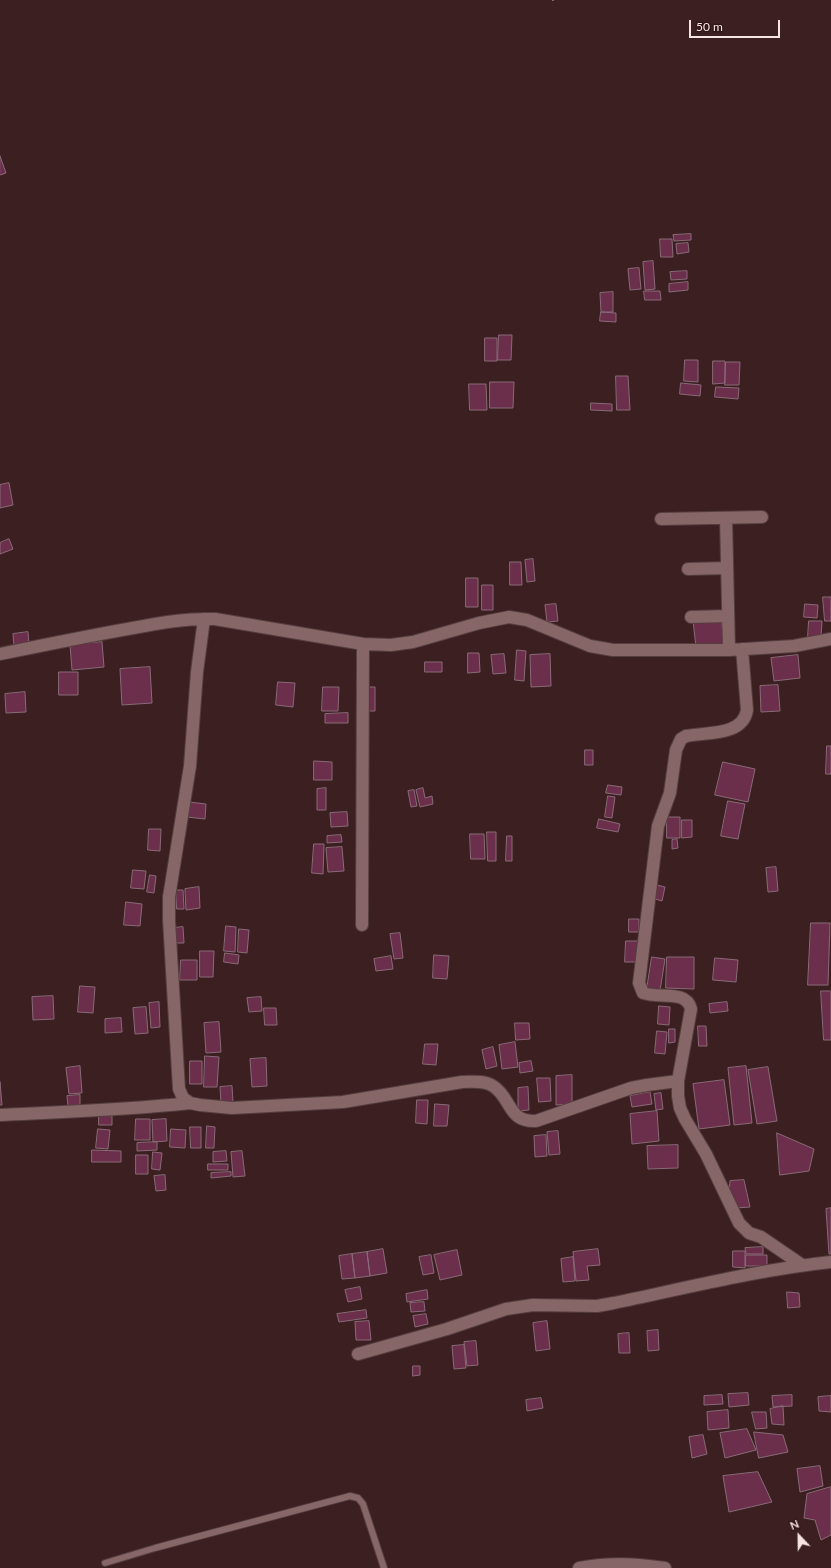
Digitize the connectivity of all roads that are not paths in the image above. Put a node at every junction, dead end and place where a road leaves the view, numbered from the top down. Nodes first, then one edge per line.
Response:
1 (762, 517) dead end
2 (726, 518) junction
3 (661, 519) dead end
4 (727, 568) junction
5 (688, 569) dead end
6 (728, 616) junction
7 (690, 617) dead end
8 (204, 619) junction
9 (831, 639) edge
10 (363, 644) junction
11 (742, 648) junction
12 (729, 650) junction
13 (0, 654) edge
14 (362, 925) dead end
15 (678, 1081) junction
16 (190, 1102) junction
17 (0, 1115) edge
18 (831, 1262) edge
19 (802, 1265) junction
20 (358, 1354) dead end
21 (105, 1563) dead end
22 (384, 1568) edge
23 (579, 1568) edge
24 (665, 1568) edge

1 - 2 street
2 - 3 street
2 - 4 street
4 - 5 street
4 - 6 street
6 - 7 street
6 - 12 street
8 - 10 street
8 - 13 street
8 - 16 street
9 - 11 street
10 - 12 street
10 - 14 street
11 - 12 street
11 - 15 street
15 - 16 street
15 - 19 street
16 - 17 street
18 - 19 street
19 - 20 street
21 - 22 lane
23 - 24 street

